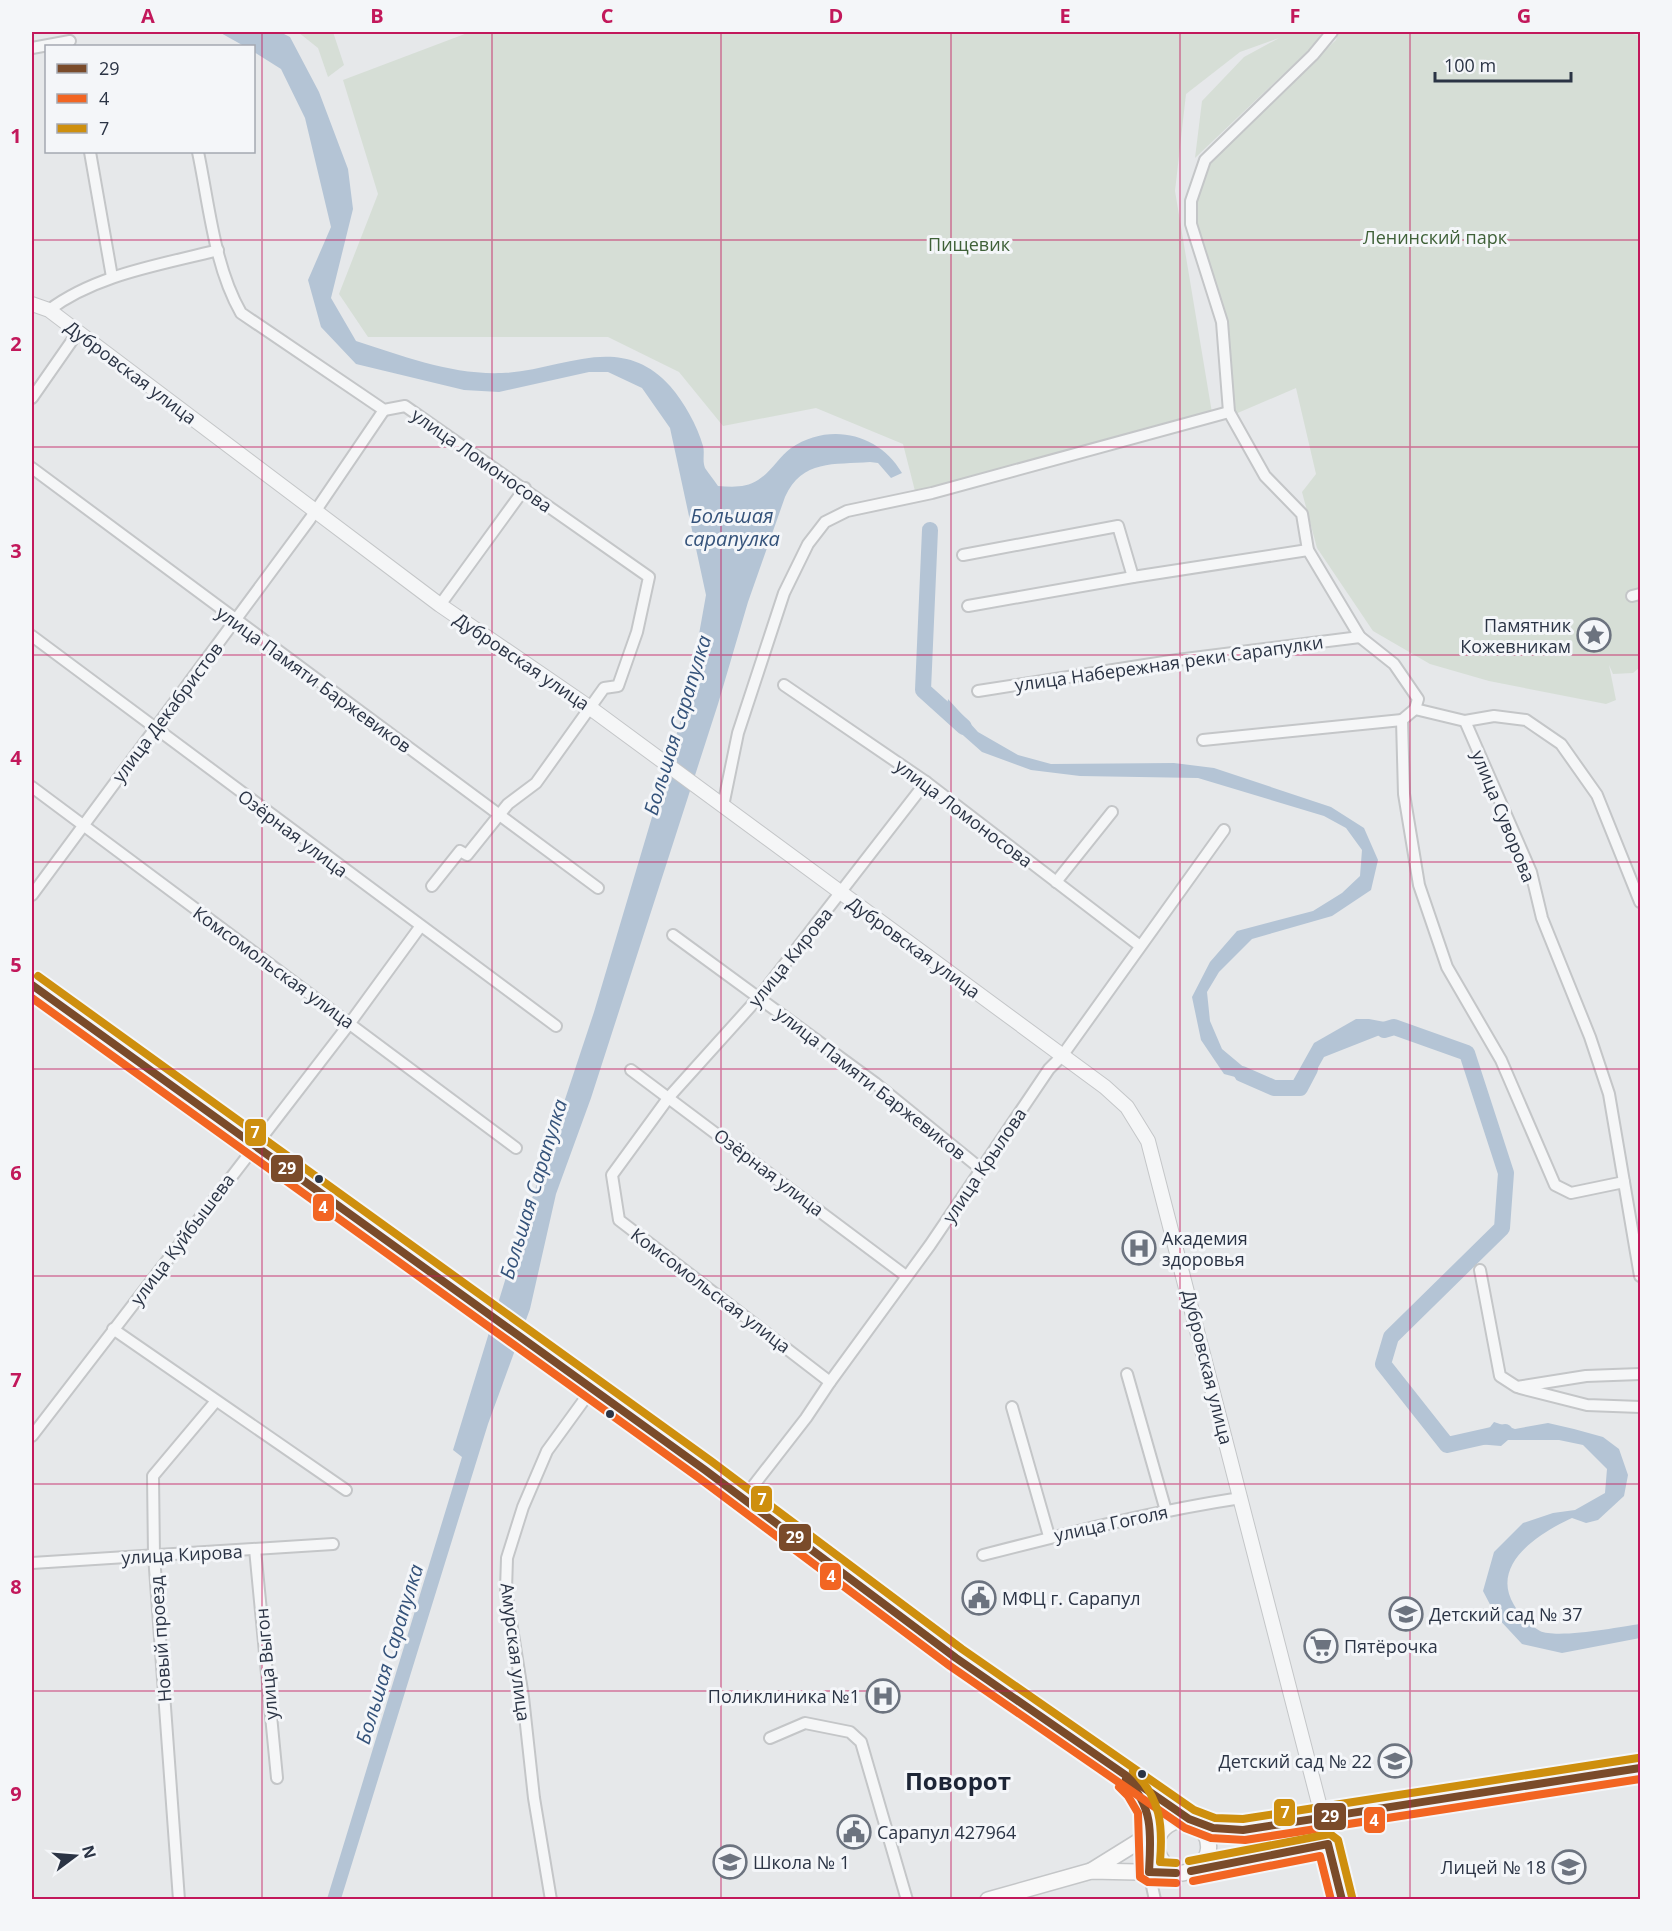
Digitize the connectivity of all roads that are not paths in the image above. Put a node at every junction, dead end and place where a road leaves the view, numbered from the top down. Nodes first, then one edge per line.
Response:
1 (1332, 32) edge
2 (70, 40) edge
3 (46, 45) edge
4 (90, 153) edge
5 (198, 153) edge
6 (218, 250) junction
7 (112, 278) junction
8 (38, 306) edge
9 (78, 332) junction
10 (32, 398) edge
11 (384, 410) junction
12 (1228, 412) junction
13 (32, 468) edge
14 (525, 488) junction
15 (316, 511) junction
16 (1308, 550) junction
17 (963, 555) dead end
18 (1133, 577) junction
19 (440, 605) junction
20 (969, 606) dead end
21 (235, 621) junction
22 (32, 636) edge
23 (1360, 637) junction
24 (784, 685) dead end
25 (978, 692) dead end
26 (589, 707) junction
27 (1415, 709) junction
28 (1402, 720) junction
29 (1465, 721) junction
30 (154, 729) junction
31 (1203, 740) dead end
32 (926, 782) junction
33 (32, 787) edge
34 (718, 803) junction
35 (1112, 812) dead end
36 (499, 814) junction
37 (82, 825) junction
38 (1224, 830) dead end
39 (1056, 882) junction
40 (432, 886) dead end
41 (598, 888) dead end
42 (840, 893) junction
43 (32, 895) edge
44 (1641, 902) edge
45 (420, 927) junction
46 (673, 935) dead end
47 (1140, 946) junction
48 (32, 985) edge
49 (760, 996) junction
50 (350, 1023) junction
51 (556, 1026) dead end
52 (1062, 1056) junction
53 (631, 1070) dead end
54 (669, 1097) junction
55 (254, 1146) junction
56 (516, 1148) dead end
57 (981, 1168) junction
58 (1624, 1182) junction
59 (1480, 1270) dead end
60 (1640, 1275) edge
61 (906, 1276) junction
62 (113, 1329) junction
63 (1127, 1374) dead end
64 (1641, 1374) edge
65 (830, 1382) junction
66 (1516, 1387) junction
67 (592, 1389) junction
68 (216, 1401) junction
69 (1012, 1407) dead end
70 (1641, 1407) edge
71 (32, 1436) edge
72 (346, 1490) dead end
73 (1241, 1498) junction
74 (743, 1499) junction
75 (1166, 1510) junction
76 (1049, 1536) junction
77 (333, 1544) dead end
78 (255, 1549) junction
79 (154, 1555) junction
80 (983, 1555) dead end
81 (32, 1563) edge
82 (770, 1738) dead end
83 (1101, 1758) junction
84 (1641, 1768) edge
85 (277, 1779) dead end
86 (1323, 1819) junction
87 (1192, 1821) junction
88 (1167, 1825) junction
89 (1151, 1834) junction
90 (1328, 1844) junction
91 (1091, 1871) junction
92 (1149, 1872) junction
93 (1183, 1872) junction
94 (179, 1899) edge
95 (551, 1899) edge
96 (907, 1899) edge
97 (988, 1899) edge
98 (1155, 1899) edge
99 (1342, 1899) edge

1 - 12 street
2 - 3 street
4 - 7 street
5 - 6 street, улица Ломоносова
6 - 7 street
6 - 11 street, улица Ломоносова
7 - 8 street
8 - 9 street, Дубровская улица
9 - 10 street
9 - 15 street, Дубровская улица
11 - 14 street, улица Ломоносова
11 - 15 street, улица Декабристов
12 - 16 street
12 - 34 street
13 - 21 street, улица Памяти Баржевиков
14 - 19 street
14 - 26 street, улица Ломоносова
15 - 19 street, Дубровская улица
15 - 21 street, улица Декабристов
16 - 18 street
16 - 23 street
17 - 18 street
18 - 20 street
19 - 26 street, Дубровская улица
21 - 30 street, улица Декабристов
21 - 36 street, улица Памяти Баржевиков
22 - 30 street, Озёрная улица
23 - 25 street, улица Набережная реки Сарапулки
23 - 27 street
24 - 32 street, улица Ломоносова
26 - 34 street, Дубровская улица
26 - 36 street
27 - 28 street
27 - 29 street
28 - 31 street
28 - 58 street
29 - 44 street
29 - 58 street, улица Суворова
30 - 37 street, улица Декабристов
30 - 45 street, Озёрная улица
32 - 39 street, улица Ломоносова
32 - 42 street, улица Кирова
33 - 37 street, Комсомольская улица
34 - 42 street, Дубровская улица
35 - 39 street
36 - 40 street
36 - 41 street, улица Памяти Баржевиков
37 - 43 street, улица Декабристов
37 - 50 street, Комсомольская улица
38 - 47 street, улица Крылова
39 - 47 street, улица Ломоносова
42 - 49 street, улица Кирова
42 - 52 street, Дубровская улица
45 - 50 street, улица Куйбышева
45 - 51 street, Озёрная улица
46 - 49 street, улица Памяти Баржевиков
47 - 52 street, улица Крылова
48 - 55 main road
49 - 54 street, улица Кирова
49 - 57 street, улица Памяти Баржевиков
50 - 55 street, улица Куйбышева
50 - 56 street, Комсомольская улица
52 - 57 street, улица Крылова
52 - 73 street, Дубровская улица
53 - 54 street, Озёрная улица
54 - 61 street, Озёрная улица
54 - 65 street, Комсомольская улица
55 - 62 street, улица Куйбышева
55 - 67 main road
57 - 61 street, улица Крылова
58 - 60 street
59 - 66 street
61 - 65 street, улица Крылова
62 - 68 street
62 - 71 street, улица Куйбышева
63 - 75 street
64 - 66 street
65 - 74 street, улица Крылова
66 - 70 street
67 - 74 main road
67 - 95 street, Амурская улица
68 - 72 street
68 - 79 street, Новый проезд
69 - 76 street
73 - 75 street, улица Гоголя
73 - 86 street, Дубровская улица
74 - 83 main road
75 - 76 street, улица Гоголя
76 - 80 street, улица Гоголя
77 - 78 street, улица Кирова
78 - 79 street, улица Кирова
78 - 85 street, улица Выгон
79 - 81 street, улица Кирова
79 - 94 street, Новый проезд
82 - 96 street
83 - 87 main road
83 - 89 main road
84 - 86 main road
86 - 87 main road
86 - 90 main road, Дубровская улица
87 - 88 main road
87 - 93 main road
88 - 89 main road
88 - 93 main road
89 - 91 main road
89 - 92 main road
90 - 93 main road
90 - 99 main road, Дубровская улица
91 - 92 main road
91 - 97 main road
92 - 93 main road
92 - 98 street

